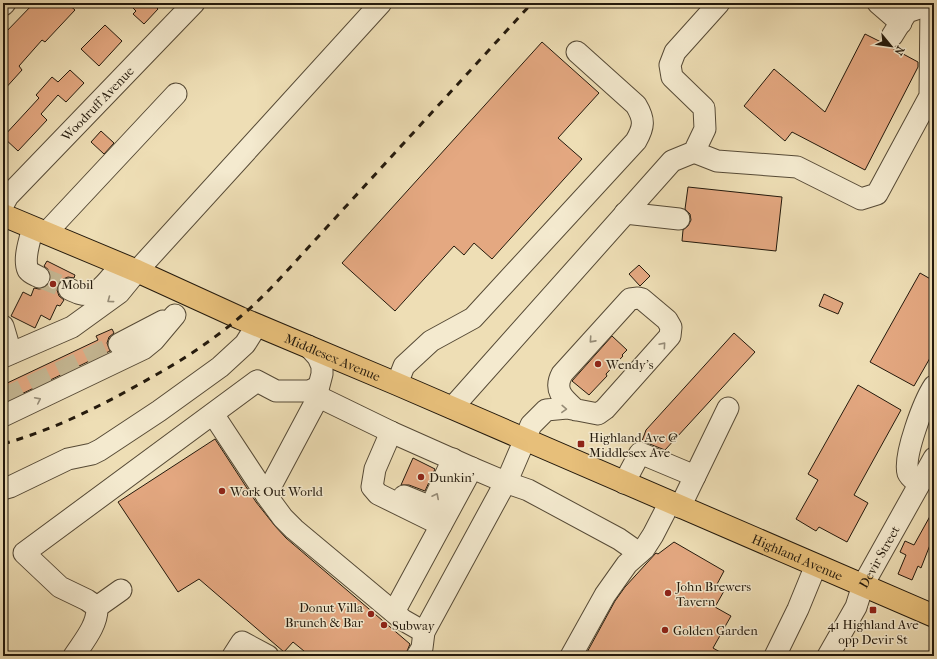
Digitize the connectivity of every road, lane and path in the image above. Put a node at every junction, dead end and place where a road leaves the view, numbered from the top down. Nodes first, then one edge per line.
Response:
1 (194, 3) edge
2 (381, 3) edge
3 (719, 3) edge
4 (878, 3) edge
5 (931, 4) edge
6 (577, 52) dead end
7 (176, 94) dead end
8 (694, 152) junction
9 (3, 205) edge
10 (625, 213) junction
11 (3, 215) edge
12 (679, 219) dead end
13 (39, 230) junction
14 (129, 268) junction
15 (39, 277) tunnel mouth
16 (69, 289) tunnel mouth
17 (191, 296) junction
18 (175, 315) junction
19 (257, 325) junction
20 (3, 326) edge
21 (119, 344) tunnel mouth
22 (308, 346) junction
23 (7, 355) edge
24 (397, 384) junction
25 (934, 386) edge
26 (317, 392) junction
27 (452, 408) junction
28 (728, 408) dead end
29 (576, 410) junction
30 (213, 414) junction
31 (3, 416) edge
32 (391, 432) junction
33 (528, 432) junction
34 (934, 458) edge
35 (453, 459) junction
36 (472, 468) junction
37 (375, 469) junction
38 (695, 476) junction
39 (505, 482) junction
40 (624, 482) junction
41 (919, 484) junction
42 (3, 489) edge
43 (266, 495) junction
44 (670, 503) junction
45 (441, 525) junction
46 (639, 553) junction
47 (816, 565) junction
48 (863, 585) junction
49 (122, 590) dead end
50 (97, 607) junction
51 (394, 612) junction
52 (934, 616) edge
53 (424, 632) junction
54 (74, 656) edge
55 (234, 656) edge
56 (268, 656) edge
57 (417, 656) edge
58 (571, 656) edge
59 (775, 656) edge
60 (828, 656) edge

1 - 9 street, Woodruff Avenue
2 - 14 street
3 - 8 street
4 - 5 street
5 - 8 street
6 - 24 street
7 - 13 street
8 - 10 street
10 - 12 street
10 - 27 street
11 - 13 main road, Middlesex Avenue
13 - 14 main road, Middlesex Avenue
13 - 15 street
14 - 16 street
14 - 17 main road, Middlesex Avenue
14 -> 23 street
17 - 18 street
17 - 19 main road, Middlesex Avenue
18 - 21 street
31 -> 18 street
19 - 22 main road, Middlesex Avenue
19 - 42 street
20 - 23 street
22 - 24 main road, Middlesex Avenue
22 - 26 street
24 - 27 main road, Middlesex Avenue
25 - 41 street
26 - 30 street
26 - 32 street
26 - 43 street
27 - 33 main road, Middlesex Avenue
28 - 38 street
29 -> 29 street
33 -> 29 street
30 - 43 street
30 - 50 street
32 - 35 street
32 - 37 street
33 - 39 street
33 - 40 main road, Middlesex Avenue
34 - 41 street, Devir Street
35 - 36 street
37 -> 35 street
36 - 39 street
36 - 45 street
37 - 45 street
38 - 40 street
38 - 44 street
39 - 46 street
39 - 53 street
40 - 44 main road, Middlesex Avenue
41 - 48 street, Devir Street
43 - 51 street
44 - 46 street
44 - 47 main road, Highland Avenue
45 - 51 street
46 - 58 street
47 - 48 main road, Highland Avenue
47 - 59 street
48 - 52 main road, Highland Avenue
48 - 60 street, Devir Street
49 - 50 street
50 - 54 street
51 - 53 street
53 - 57 street
55 - 56 street

